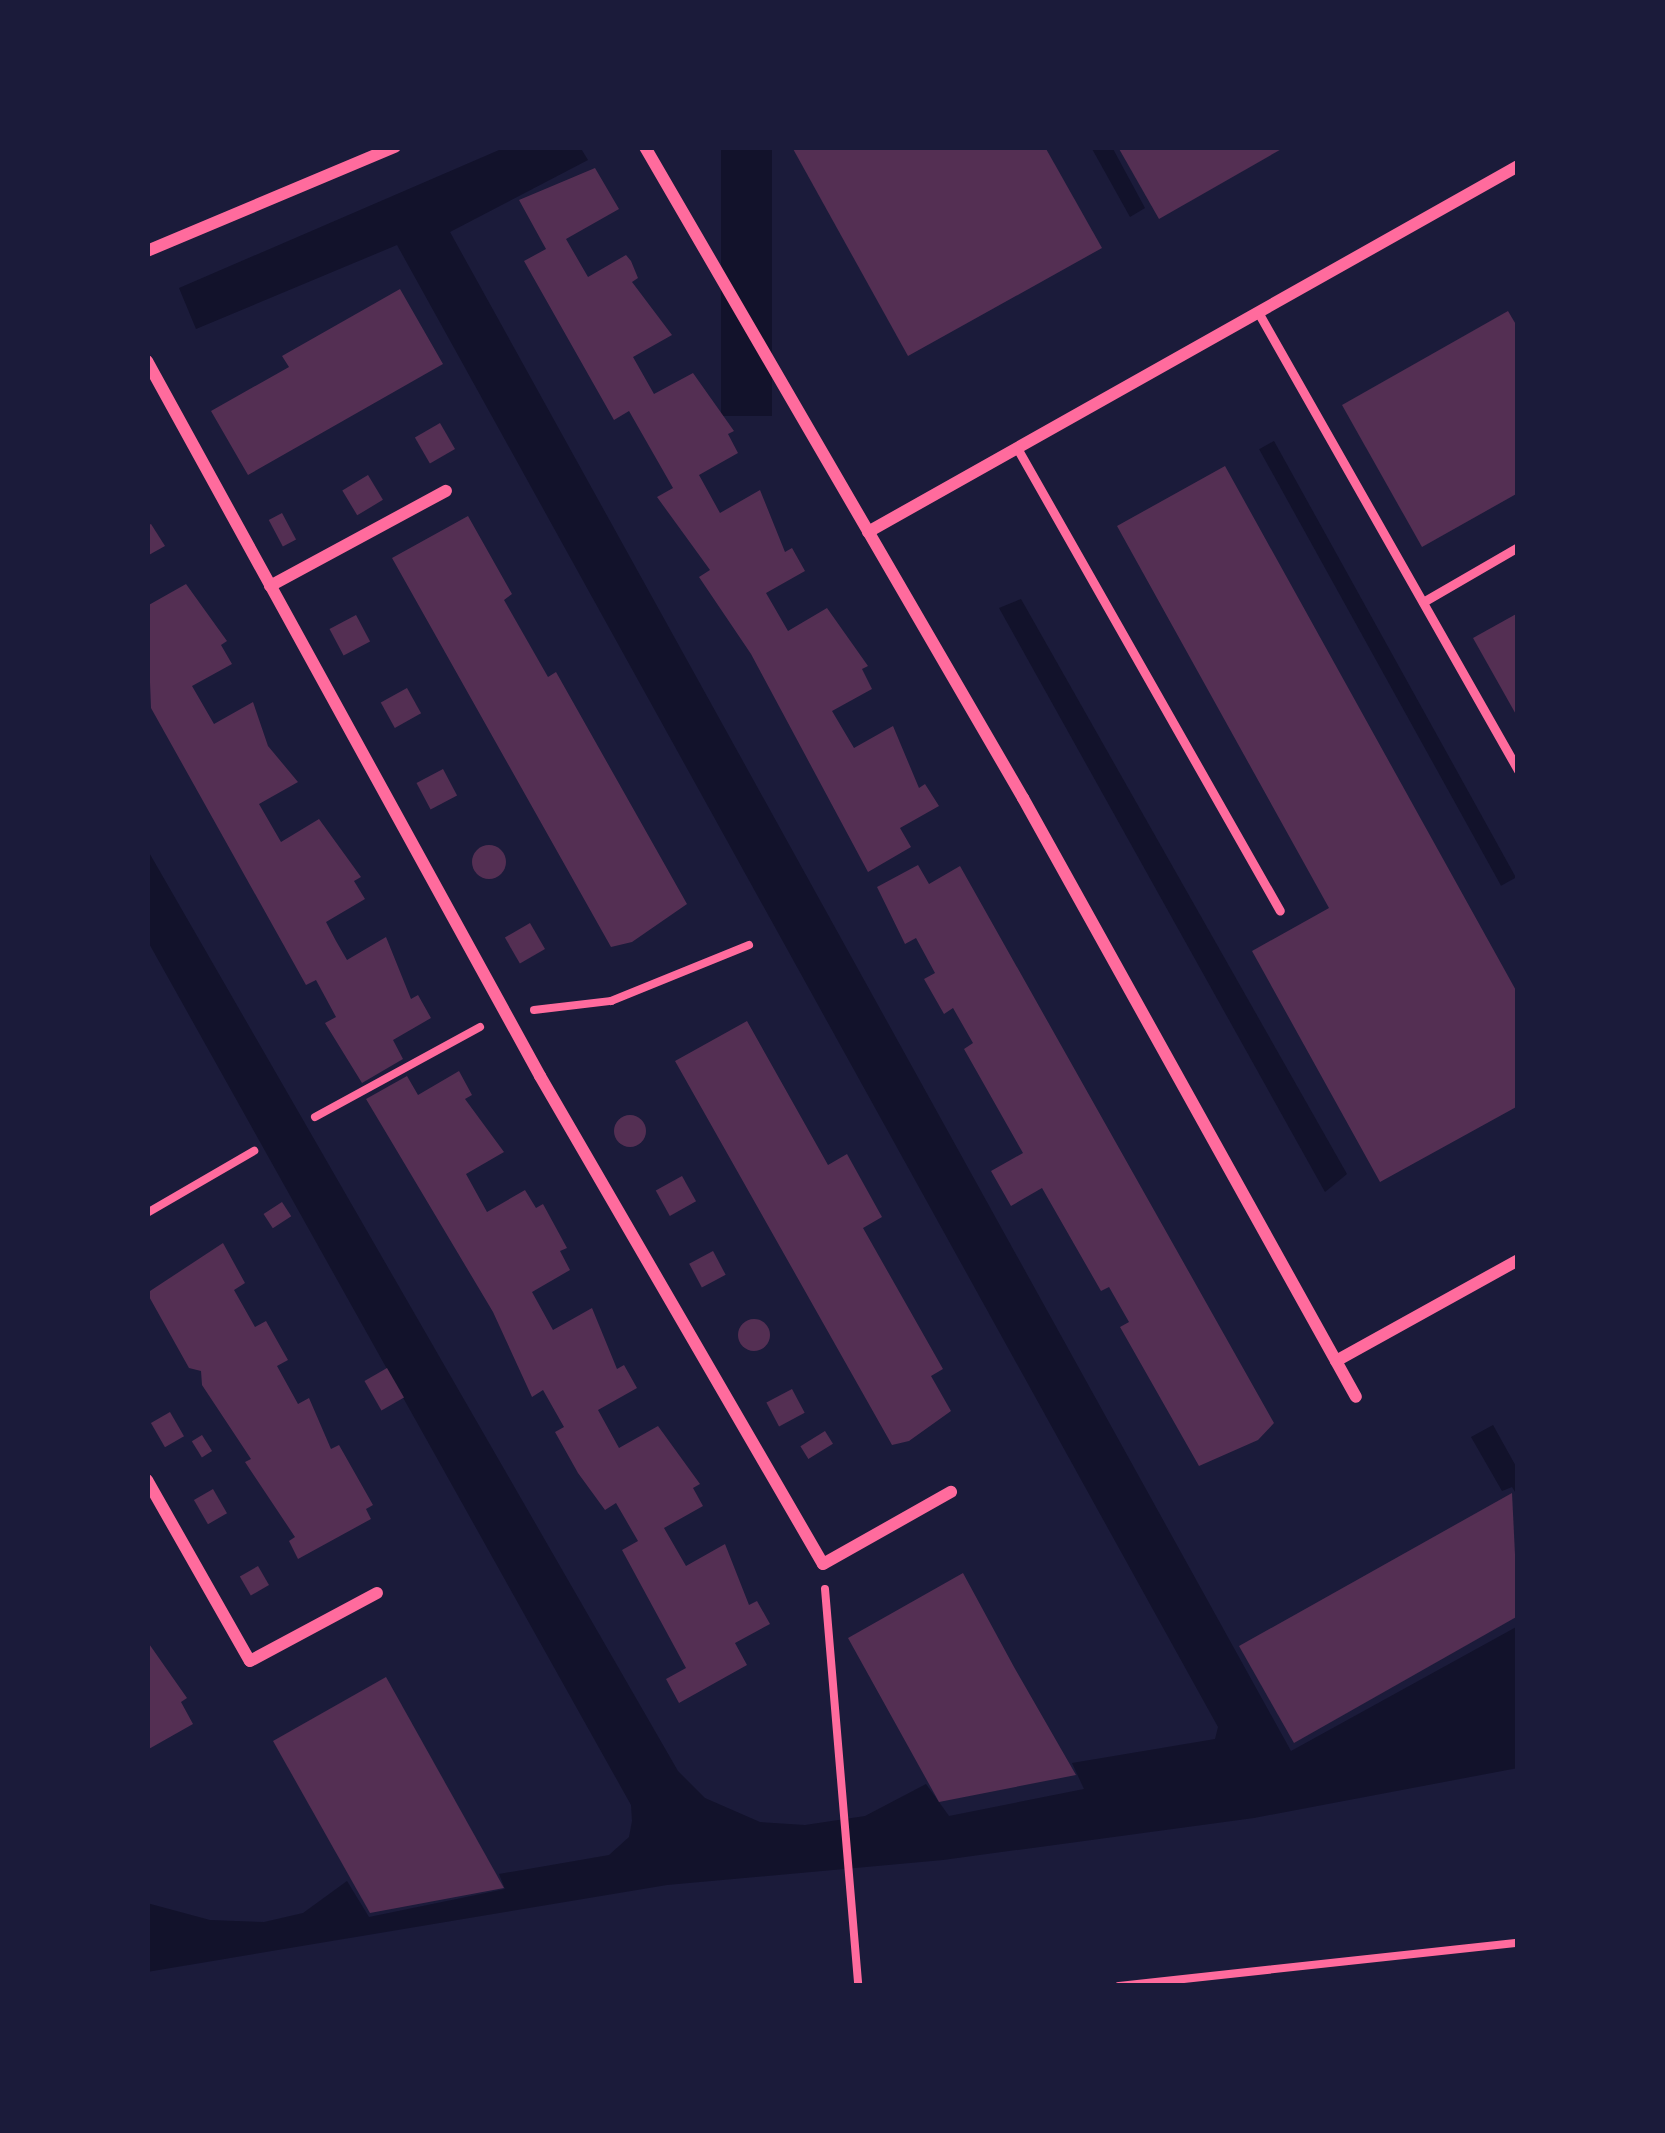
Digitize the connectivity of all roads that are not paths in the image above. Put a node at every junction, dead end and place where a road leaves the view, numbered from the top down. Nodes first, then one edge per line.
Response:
1 (395, 147) edge
2 (645, 147) edge
3 (1518, 166) edge
4 (147, 251) edge
5 (1258, 312) junction
6 (147, 361) edge
7 (1017, 448) junction
8 (446, 490) dead end
9 (868, 532) junction
10 (1518, 547) edge
11 (270, 586) junction
12 (1423, 602) junction
13 (1518, 770) edge
14 (1280, 911) dead end
15 (1518, 1260) edge
16 (1336, 1361) junction
17 (1356, 1396) dead end
18 (147, 1480) edge
19 (951, 1492) dead end
20 (376, 1593) dead end

1 - 4 street
2 - 9 street
3 - 5 street
5 - 7 street
5 - 12 lane
6 - 11 street
7 - 9 street
7 - 14 lane
8 - 11 street
9 - 16 street
10 - 12 lane
11 - 19 street
12 - 13 lane
15 - 16 street
16 - 17 street
18 - 20 street

